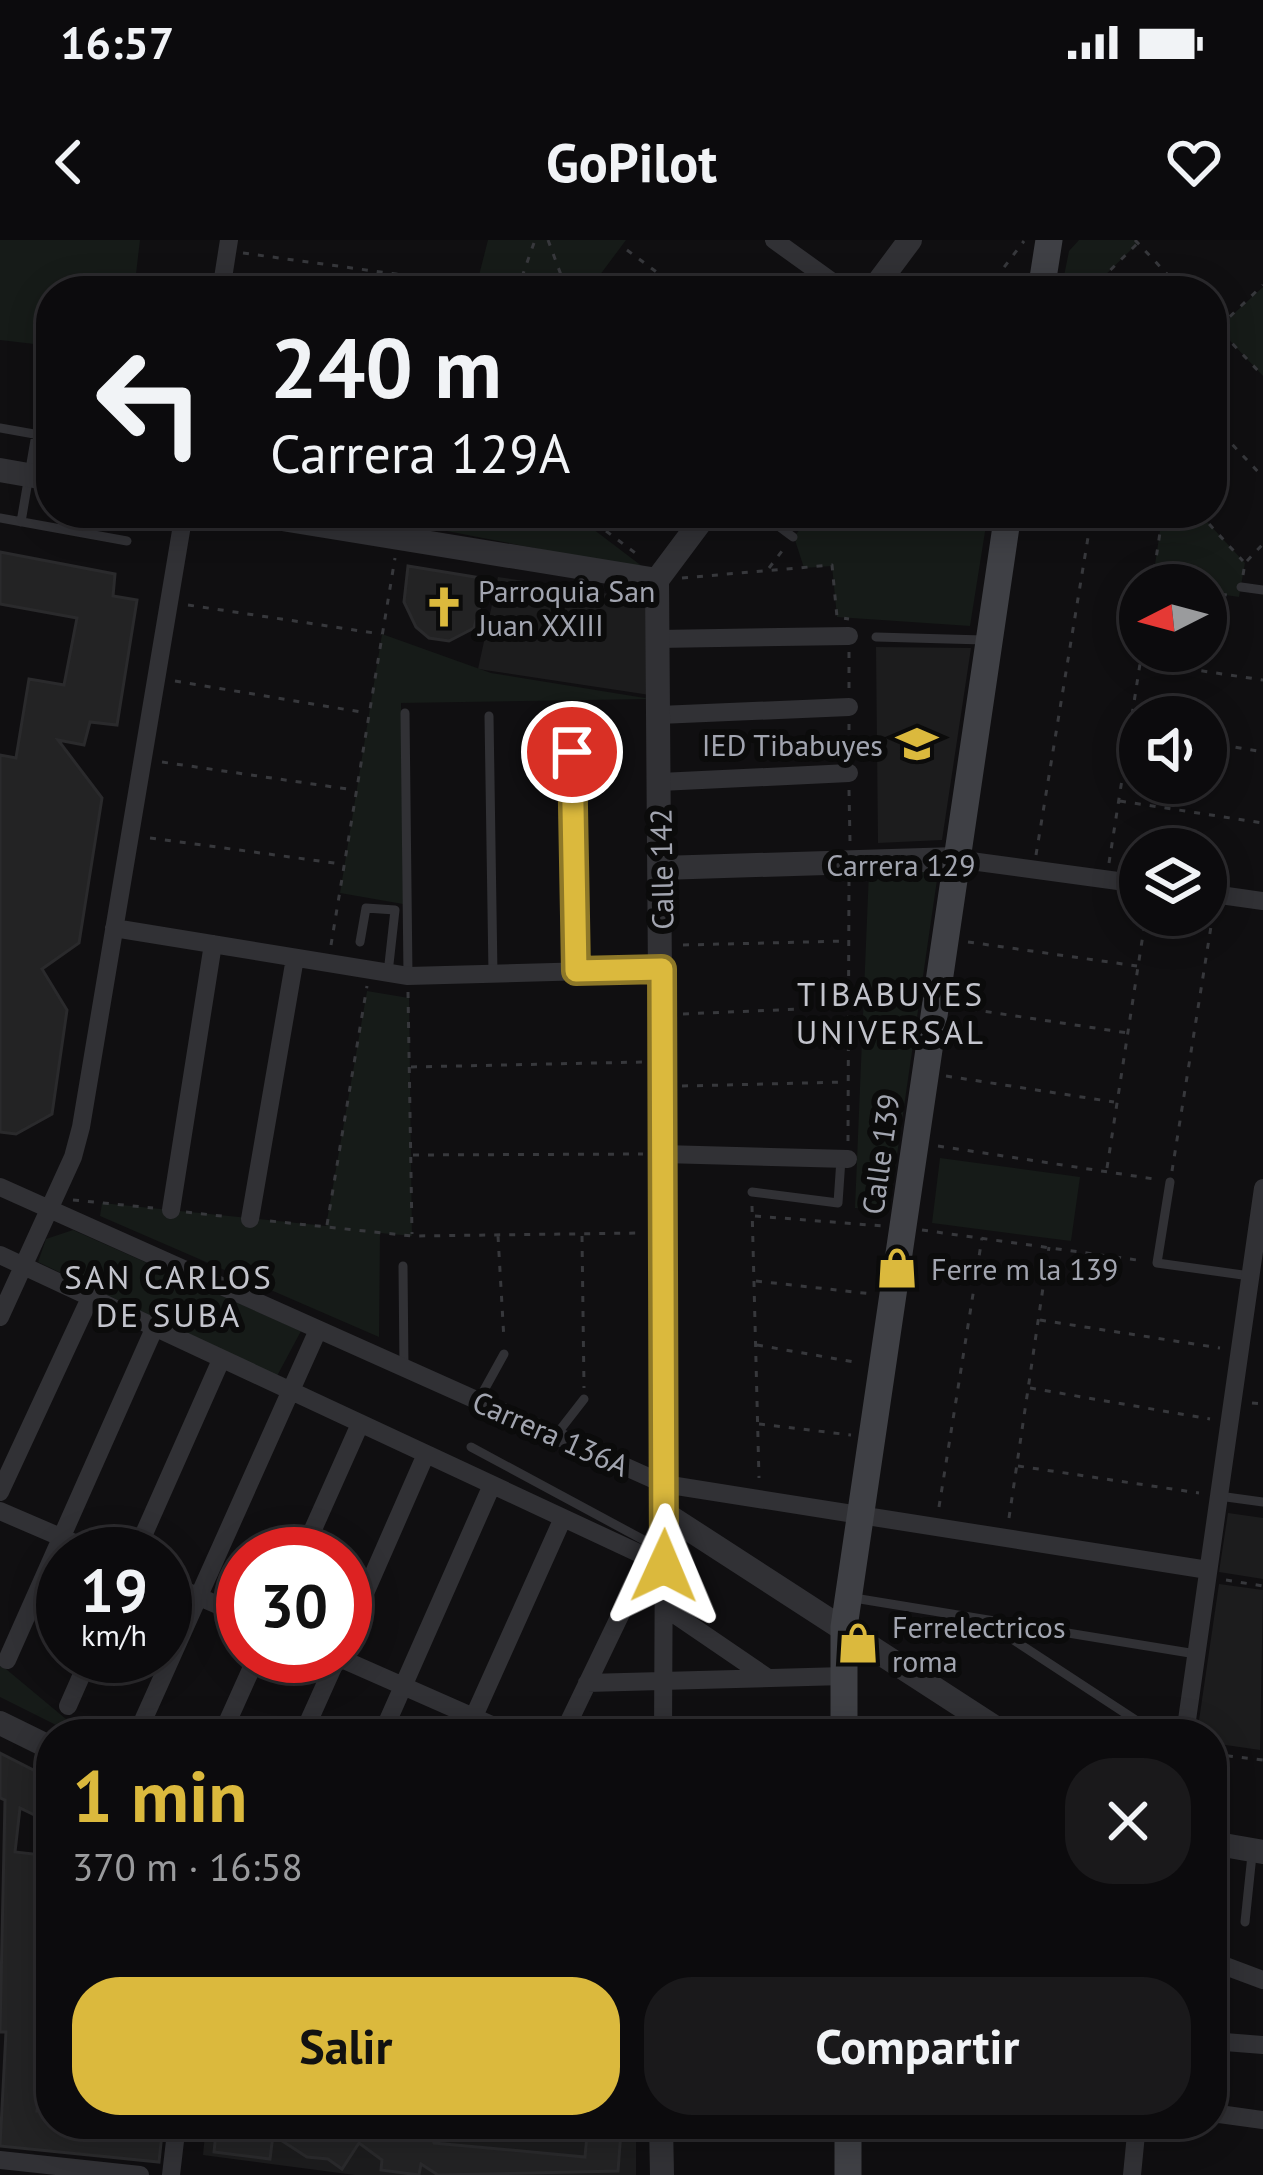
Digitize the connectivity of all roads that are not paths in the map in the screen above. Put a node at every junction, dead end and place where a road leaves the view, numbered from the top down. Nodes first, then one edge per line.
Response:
1 (774, 240) edge
2 (910, 240) edge
3 (1049, 240) edge
4 (229, 245) edge
5 (224, 276) edge
6 (824, 276) edge
7 (883, 276) edge
8 (1043, 276) edge
9 (0, 428) edge
10 (36, 434) edge
11 (0, 470) edge
12 (36, 476) edge
13 (36, 486) edge
14 (0, 518) edge
15 (21, 522) junction
16 (36, 525) edge
17 (54, 528) edge
18 (181, 528) edge
19 (337, 528) edge
20 (696, 528) edge
21 (782, 528) edge
22 (1006, 528) edge
23 (794, 537) dead end
24 (127, 541) dead end
25 (659, 577) junction
26 (1263, 590) edge
27 (1240, 592) road end
28 (849, 626) road end
29 (876, 638) dead end
30 (658, 639) junction
31 (989, 640) junction
32 (849, 707) road end
33 (572, 708) dead end
34 (405, 713) dead end
35 (659, 715) junction
36 (489, 716) dead end
37 (849, 773) road end
38 (660, 782) junction
39 (956, 859) junction
40 (661, 868) junction
41 (1119, 881) edge
42 (1227, 896) edge
43 (1263, 901) edge
44 (114, 928) junction
45 (360, 942) dead end
46 (213, 944) junction
47 (662, 957) junction
48 (295, 958) junction
49 (576, 971) junction
50 (389, 973) junction
51 (493, 974) junction
52 (663, 1154) junction
53 (845, 1159) joint
54 (1170, 1182) road end
55 (0, 1187) edge
56 (1263, 1188) edge
57 (752, 1192) road end
58 (49, 1210) junction
59 (171, 1210) dead end
60 (250, 1219) dead end
61 (0, 1255) edge
62 (24, 1265) junction
63 (403, 1266) dead end
64 (1250, 1276) junction
65 (90, 1298) junction
66 (0, 1317) edge
67 (154, 1329) junction
68 (318, 1330) junction
69 (504, 1354) road end
70 (221, 1360) junction
71 (404, 1368) junction
72 (290, 1392) junction
73 (584, 1399) road end
74 (478, 1401) junction
75 (360, 1424) junction
76 (556, 1435) junction
77 (471, 1447) dead end
78 (426, 1454) junction
79 (664, 1484) junction
80 (493, 1485) junction
81 (0, 1492) edge
82 (1219, 1496) junction
83 (1263, 1502) edge
84 (0, 1511) edge
85 (860, 1515) junction
86 (563, 1518) junction
87 (664, 1519) junction
88 (37, 1527) edge
89 (67, 1527) edge
90 (147, 1527) edge
91 (314, 1527) edge
92 (650, 1551) junction
93 (1208, 1573) junction
94 (372, 1577) edge
95 (192, 1594) edge
96 (36, 1596) edge
97 (199, 1597) junction
98 (848, 1597) junction
99 (216, 1604) edge
100 (664, 1607) junction
101 (979, 1618) junction
102 (844, 1627) junction
103 (1196, 1654) junction
104 (7, 1660) dead end
105 (372, 1672) edge
106 (844, 1676) junction
107 (768, 1678) junction
108 (663, 1682) junction
109 (78, 1683) edge
110 (245, 1683) edge
111 (325, 1683) edge
112 (587, 1683) junction
113 (403, 1686) junction
114 (68, 1706) dead end
115 (144, 1719) edge
116 (229, 1719) edge
117 (310, 1719) edge
118 (389, 1719) edge
119 (460, 1719) edge
120 (473, 1719) edge
121 (570, 1719) edge
122 (663, 1719) edge
123 (848, 1719) edge
124 (982, 1719) edge
125 (1134, 1719) edge
126 (1187, 1719) edge
127 (0, 1723) edge
128 (36, 1741) edge
129 (1227, 1846) edge
130 (1258, 1851) edge
131 (1245, 1922) dead end
132 (1227, 1967) edge
133 (1263, 1980) edge
134 (1227, 2042) edge
135 (1263, 2045) edge
136 (1227, 2115) edge
137 (1263, 2120) edge
138 (175, 2139) edge
139 (661, 2139) edge
140 (848, 2139) edge
141 (1136, 2139) edge
142 (0, 2160) edge
143 (140, 2175) edge
144 (171, 2175) edge
145 (662, 2175) edge
146 (848, 2175) edge
147 (1132, 2175) edge

1 - 6 street
2 - 7 street
3 - 8 main road
4 - 5 street
9 - 10 lane
11 - 12 street
13 - 15 lane
14 - 15 lane
15 - 16 lane
17 - 24 lane
18 - 44 street
19 - 25 street
20 - 25 street
21 - 23 lane
22 - 31 main road, Calle 139
25 - 30 street, Calle 142
26 - 27 lane
28 - 30 street
29 - 31 lane
30 - 35 street, Calle 142
31 - 39 main road, Calle 139
32 - 35 street
33 - 49 lane
34 - 50 lane
35 - 38 street, Calle 142
36 - 51 lane
37 - 38 street
38 - 40 street, Calle 142
39 - 40 street, Carrera 129
39 - 41 street, Carrera 129
39 - 85 main road, Calle 139
40 - 47 street, Calle 142
42 - 43 street
44 - 46 street
44 - 58 street
45 - 50 lane
46 - 48 street
46 - 59 street
47 - 49 street
47 - 52 street, Calle 142
48 - 50 street
48 - 60 street
49 - 51 street
50 - 51 street
52 - 53 street
52 - 79 street, Calle 142
53 - 57 lane
54 - 64 lane
55 - 58 street, Carrera 136A
56 - 64 street
58 - 62 street
58 - 68 street, Carrera 136A
61 - 62 street
62 - 65 street
62 - 66 street
63 - 71 lane
64 - 82 street
65 - 67 street
65 - 81 street
67 - 70 street
67 - 89 street
68 - 71 street, Carrera 136A
68 - 72 street
69 - 74 lane
70 - 72 street
70 - 90 street
71 - 74 street, Carrera 136A
72 - 75 street
72 - 97 street
73 - 76 lane
74 - 76 street, Carrera 136A
75 - 78 street
75 - 91 street
76 - 79 street, Carrera 136A
77 - 92 lane
78 - 80 street
78 - 94 street
79 - 85 street, Carrera 136A
79 - 87 street, Calle 142
80 - 86 street
80 - 113 street
82 - 83 lane
82 - 93 street
84 - 88 street
85 - 93 street, Carrera 136A
85 - 98 main road, Calle 139
86 - 92 street
86 - 120 street
87 - 92 street
87 - 100 street, Calle 142
87 - 102 street
92 - 112 street
93 - 103 street
95 - 97 street
96 - 104 street
97 - 99 street
97 - 115 street
98 - 101 lane
98 - 102 main road, Calle 139
100 - 107 street
100 - 108 street, Calle 142
101 - 103 lane
101 - 125 lane
102 - 106 main road, Calle 139
102 - 124 street
103 - 126 street
105 - 113 street
106 - 107 street
106 - 123 main road, Calle 139
107 - 108 street
108 - 112 street
108 - 122 street, Calle 142
109 - 114 street
110 - 116 street
111 - 117 street
112 - 121 street
113 - 118 street
113 - 119 street
127 - 128 street
129 - 130 street
130 - 131 lane
132 - 133 street
134 - 135 street
136 - 137 street
138 - 144 street
139 - 145 street
140 - 146 main road
141 - 147 street
142 - 143 street

